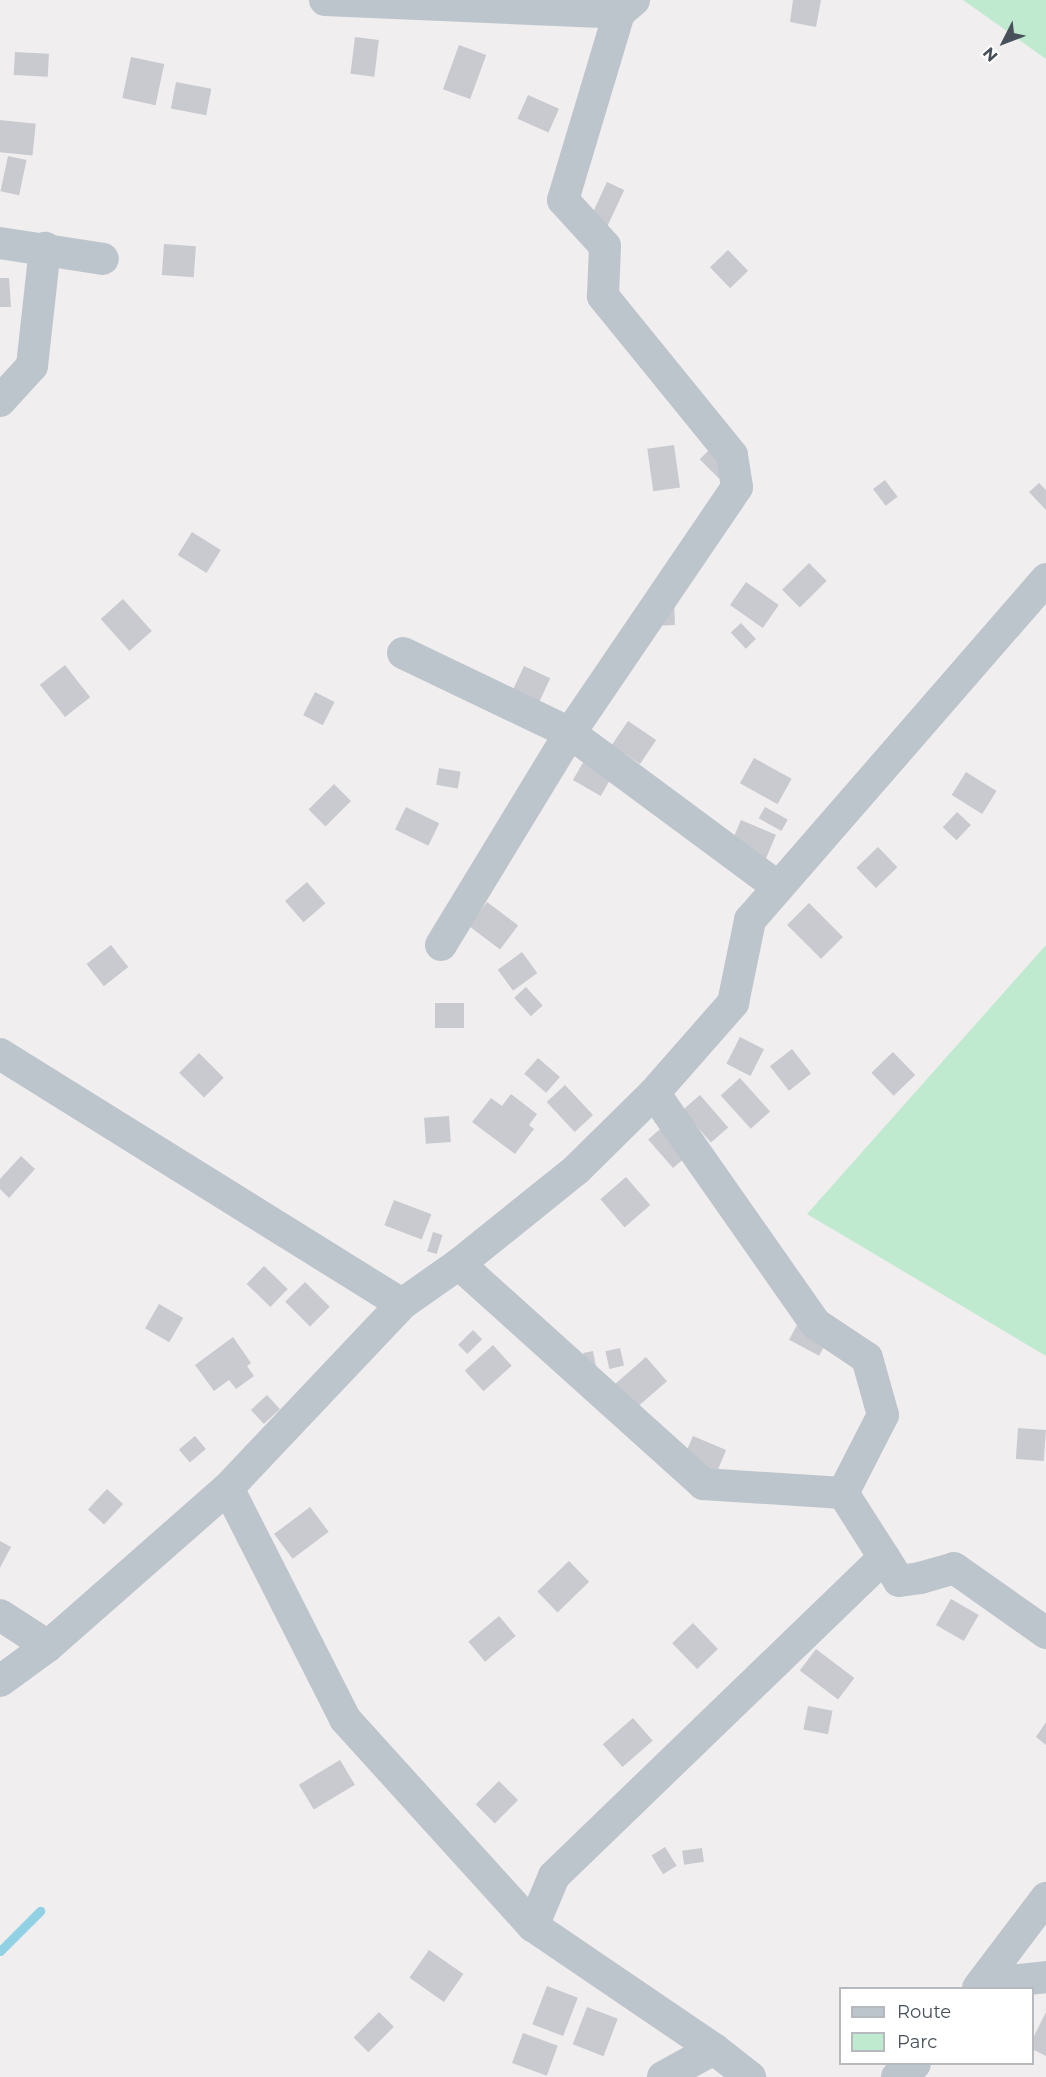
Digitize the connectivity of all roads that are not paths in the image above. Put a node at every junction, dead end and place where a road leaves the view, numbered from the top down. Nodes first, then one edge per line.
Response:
1 (325, 0) edge
2 (627, 6) edge
3 (0, 243) edge
4 (45, 248) junction
5 (103, 259) dead end
6 (0, 401) edge
7 (1046, 579) edge
8 (403, 653) dead end
9 (570, 733) junction
10 (777, 886) junction
11 (441, 945) dead end
12 (0, 1054) edge
13 (654, 1092) junction
14 (459, 1264) junction
15 (402, 1304) junction
16 (228, 1488) junction
17 (843, 1493) junction
18 (884, 1557) junction
19 (0, 1615) edge
20 (1046, 1633) edge
21 (48, 1646) junction
22 (0, 1681) edge
23 (1046, 1898) edge
24 (532, 1926) junction
25 (1046, 1977) edge
26 (980, 1986) edge
27 (714, 2049) junction
28 (914, 2065) edge
29 (663, 2077) edge
30 (750, 2077) edge
31 (897, 2077) edge

1 - 2 street
2 - 9 street
3 - 4 street
4 - 5 street
4 - 6 street
7 - 10 street
8 - 9 street
9 - 10 street
9 - 11 street
10 - 13 street
12 - 15 street
13 - 14 street
13 - 17 street
14 - 15 street
14 - 17 street
15 - 16 street
16 - 21 street
16 - 24 street
17 - 18 street
18 - 20 street
18 - 24 street
19 - 21 street
21 - 22 street
23 - 26 street
24 - 27 street
25 - 26 street
27 - 29 street
27 - 30 street
28 - 31 street

